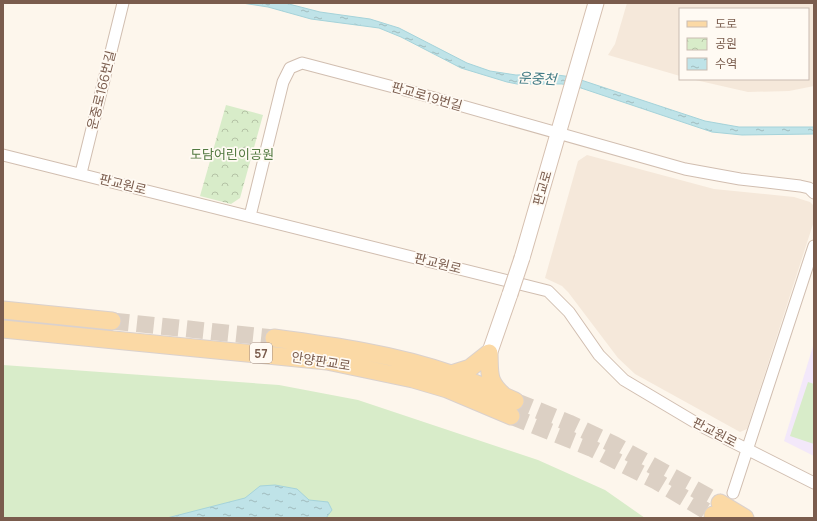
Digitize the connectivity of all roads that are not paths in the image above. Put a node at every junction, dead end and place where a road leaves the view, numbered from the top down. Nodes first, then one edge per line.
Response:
1 (596, 3) edge
2 (123, 5) edge
3 (558, 134) junction
4 (3, 155) edge
5 (81, 174) junction
6 (814, 193) edge
7 (250, 216) junction
8 (814, 246) edge
9 (3, 310) edge
10 (112, 321) tunnel mouth
11 (3, 329) edge
12 (274, 338) tunnel mouth
13 (489, 353) junction
14 (452, 374) junction
15 (476, 393) junction
16 (748, 449) junction
17 (814, 483) edge
18 (721, 507) edge
19 (745, 518) edge

1 - 3 main road, 판교로
2 - 5 street, 운중로166번길
3 - 6 street, 판교로19번길
3 - 7 street, 판교로19번길
3 - 13 main road, 판교로, bridge
4 - 5 street, 판교원로
5 - 7 street, 판교원로
7 - 16 street, 판교원로
8 - 16 street
9 - 10 main road
11 - 15 main road, 안양판교로 / 57
12 - 14 main road, 안양판교로 / 57
13 - 14 main road
13 - 15 main road
13 - 15 main road, 안양판교로 / 57
14 - 15 main road, 안양판교로 / 57
16 - 17 street, 판교원로
16 - 18 street
18 - 19 main road

